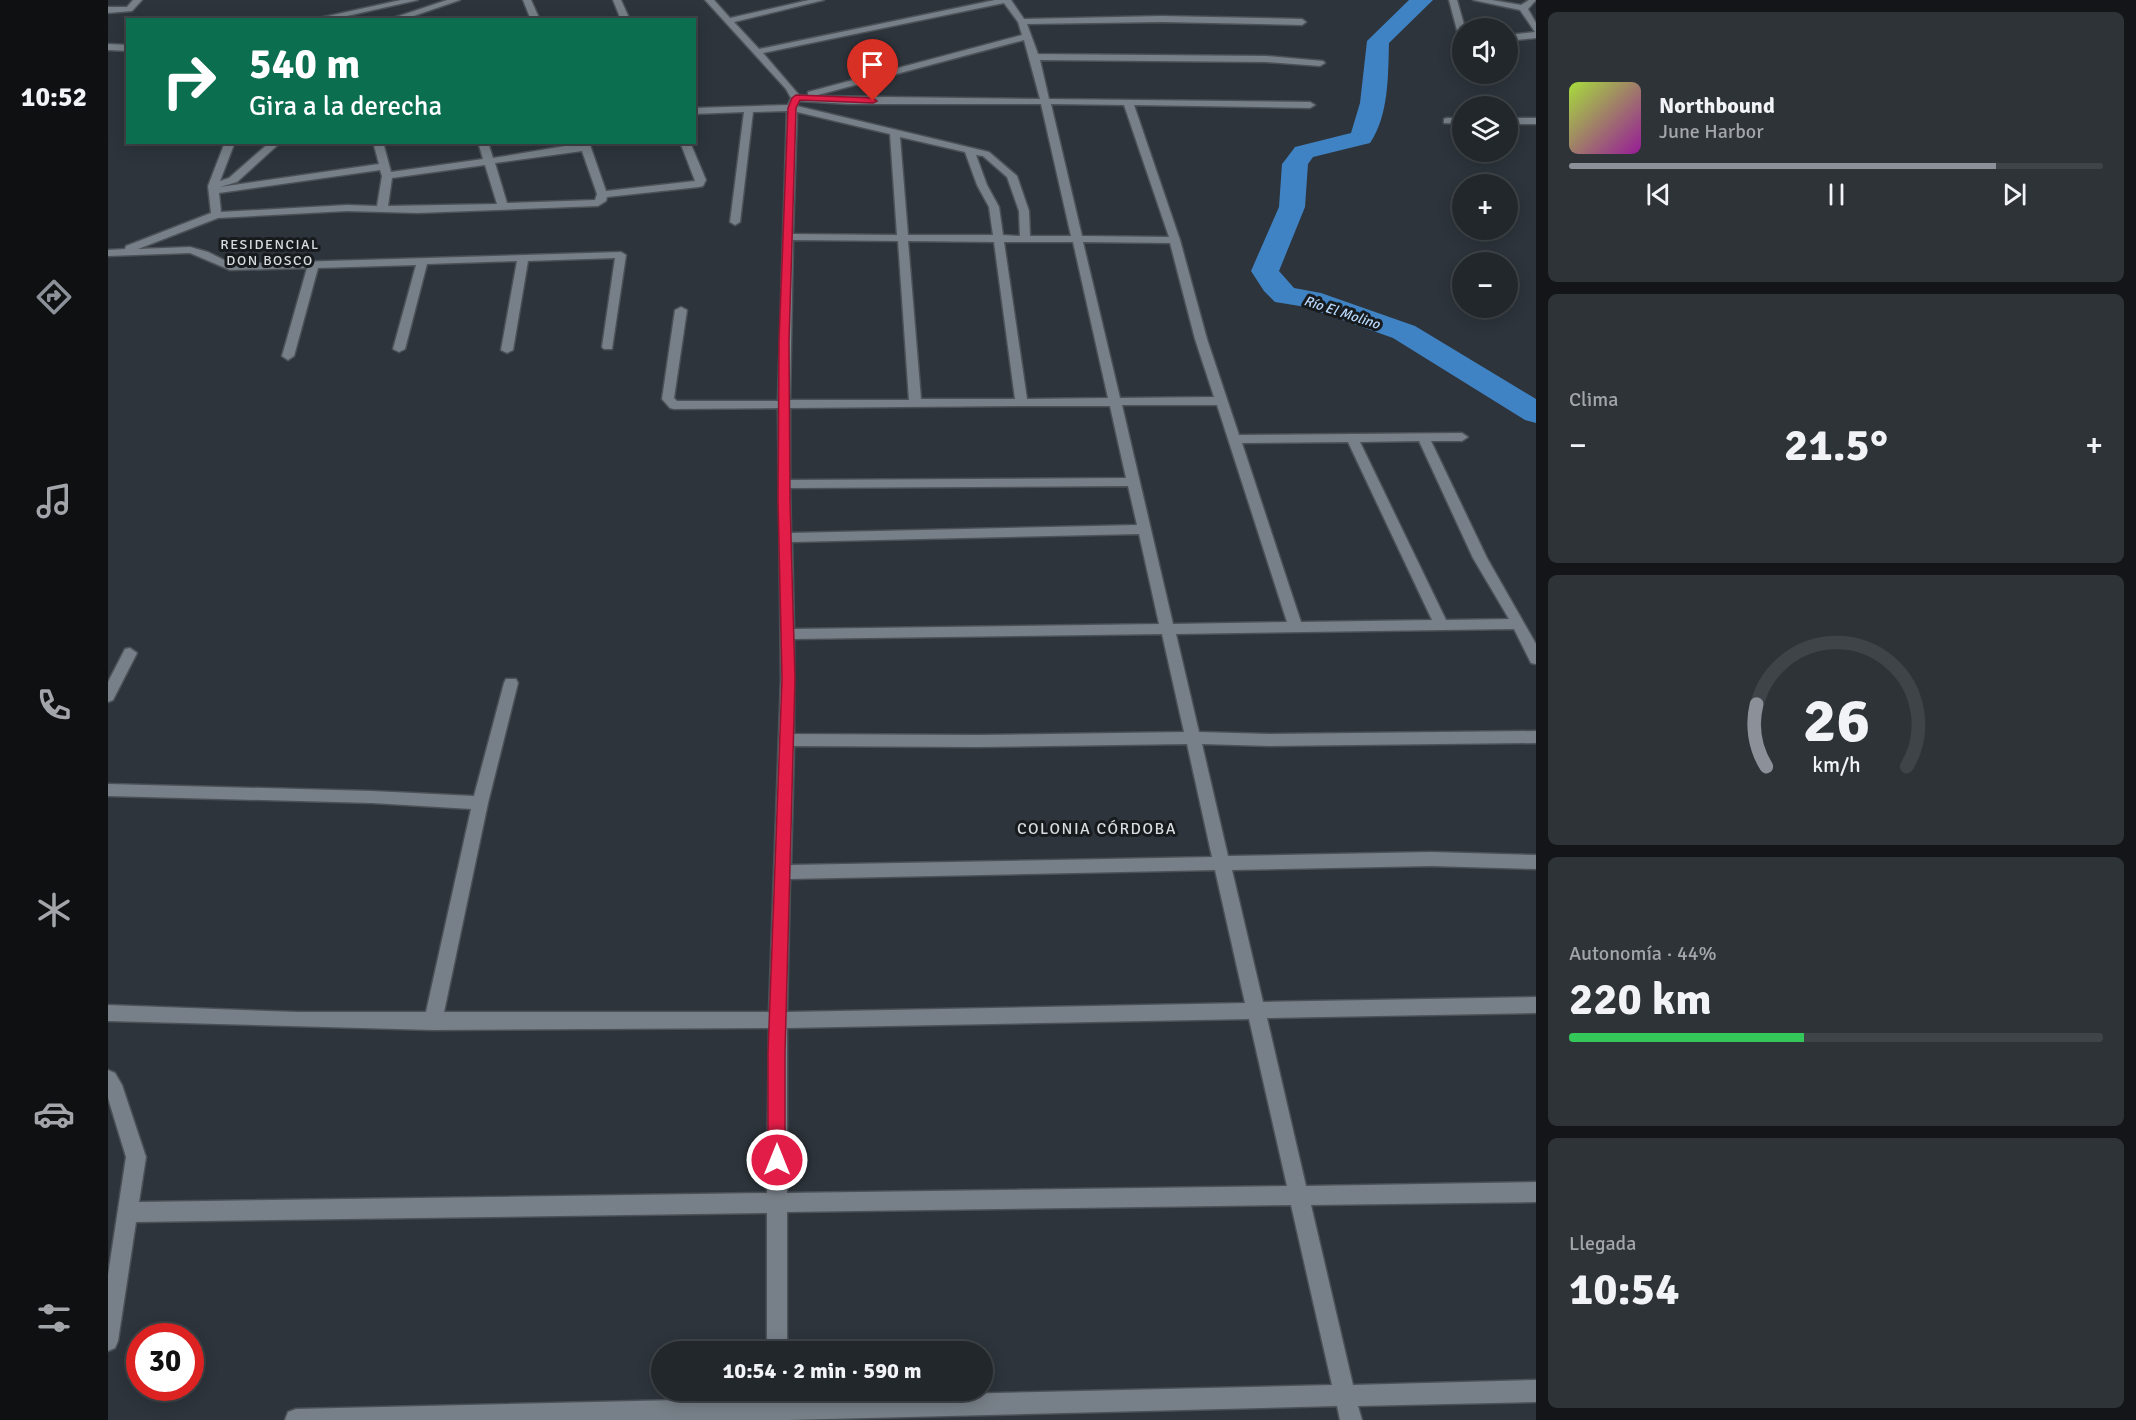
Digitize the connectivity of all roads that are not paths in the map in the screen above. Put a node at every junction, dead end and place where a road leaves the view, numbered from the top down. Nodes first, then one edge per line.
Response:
1 (138, 0) edge
2 (414, 0) edge
3 (456, 0) edge
4 (527, 0) edge
5 (617, 0) edge
6 (709, 0) edge
7 (820, 0) edge
8 (1006, 0) edge
9 (1453, 0) edge
10 (1476, 0) edge
11 (1534, 0) edge
12 (1523, 8) junction
13 (108, 10) edge
14 (324, 18) edge
15 (398, 18) edge
16 (535, 18) edge
17 (625, 18) edge
18 (1458, 18) edge
19 (728, 21) junction
20 (1022, 22) junction
21 (1302, 22) dead end
22 (1536, 30) edge
23 (1536, 35) edge
24 (1029, 36) junction
25 (1518, 37) edge
26 (108, 47) edge
27 (126, 48) edge
28 (757, 52) junction
29 (1035, 57) junction
30 (1320, 63) dead end
31 (1044, 101) junction
32 (1128, 102) junction
33 (794, 103) junction
34 (1310, 105) dead end
35 (749, 108) junction
36 (696, 111) edge
37 (1447, 121) dead end
38 (1452, 121) edge
39 (1518, 121) edge
40 (1536, 122) edge
41 (895, 131) junction
42 (229, 144) edge
43 (274, 144) edge
44 (379, 144) edge
45 (484, 144) edge
46 (686, 144) edge
47 (585, 145) edge
48 (969, 149) junction
49 (489, 161) junction
50 (386, 171) junction
51 (214, 188) junction
52 (602, 194) junction
53 (503, 206) junction
54 (382, 209) junction
55 (216, 215) junction
56 (735, 222) dead end
57 (789, 237) junction
58 (903, 238) junction
59 (1000, 239) junction
60 (1025, 239) junction
61 (1077, 239) junction
62 (1174, 240) junction
63 (112, 253) edge
64 (524, 258) junction
65 (422, 262) junction
66 (313, 265) junction
67 (681, 310) dead end
68 (608, 347) dead end
69 (399, 349) dead end
70 (507, 350) dead end
71 (288, 356) dead end
72 (1223, 401) junction
73 (1114, 403) junction
74 (1022, 404) junction
75 (915, 405) junction
76 (784, 406) junction
77 (1423, 437) junction
78 (1462, 437) dead end
79 (1352, 438) junction
80 (1235, 439) junction
81 (1133, 482) junction
82 (784, 484) junction
83 (1144, 529) junction
84 (785, 538) junction
85 (1519, 624) junction
86 (1441, 626) junction
87 (1296, 627) junction
88 (1167, 628) junction
89 (787, 634) junction
90 (130, 653) dead end
91 (1536, 659) edge
92 (511, 683) dead end
93 (108, 696) edge
94 (1536, 737) edge
95 (1192, 738) junction
96 (786, 740) junction
97 (108, 790) edge
98 (480, 803) junction
99 (1222, 862) junction
100 (1536, 862) edge
101 (782, 872) junction
102 (1536, 1005) edge
103 (1256, 1009) junction
104 (108, 1013) edge
105 (778, 1021) junction
106 (433, 1022) junction
107 (108, 1078) edge
108 (1536, 1192) edge
109 (1299, 1196) junction
110 (777, 1203) junction
111 (128, 1212) junction
112 (108, 1341) edge
113 (777, 1341) edge
114 (1536, 1391) edge
115 (1345, 1396) junction
116 (777, 1406) edge
117 (296, 1420) edge
118 (1351, 1420) edge

1 - 13 street
2 - 14 street
3 - 15 street
4 - 16 street
5 - 17 street
6 - 19 street
7 - 19 street
8 - 20 street
8 - 28 street
9 - 18 street
10 - 12 street
11 - 12 street
12 - 22 street
19 - 28 street
20 - 21 street
20 - 24 street
23 - 25 street
24 - 29 street
24 - 33 street
26 - 27 street
28 - 33 street
29 - 30 street
29 - 31 street
31 - 32 street
31 - 33 street
31 - 61 street
32 - 34 street
32 - 62 street
33 - 35 street
33 - 41 street
33 - 57 street
35 - 36 street
35 - 56 street
37 - 38 street
39 - 40 street
41 - 48 street
41 - 58 street
42 - 51 street
43 - 51 street
44 - 50 street
45 - 49 street
46 - 52 street
47 - 49 street
47 - 52 street
48 - 59 street
48 - 60 street
49 - 50 street
49 - 53 street
50 - 51 street
50 - 54 street
51 - 55 street
52 - 53 street
53 - 54 street
54 - 55 street
55 - 63 street
57 - 58 street
57 - 76 street
58 - 59 street
58 - 75 street
59 - 60 street
59 - 74 street
60 - 61 street
61 - 62 street
61 - 73 street
62 - 72 street
63 - 66 street
64 - 65 street
64 - 68 street
64 - 70 street
65 - 66 street
65 - 69 street
66 - 71 street
67 - 76 street
72 - 73 street
72 - 80 street
73 - 74 street
73 - 81 street
74 - 75 street
75 - 76 street
76 - 82 street
77 - 78 street
77 - 79 street
77 - 85 street
79 - 80 street
79 - 86 street
80 - 87 street
81 - 82 street
81 - 83 street
82 - 84 street
83 - 84 street
83 - 88 street
84 - 89 street
85 - 86 street
85 - 91 street
86 - 87 street
87 - 88 street
88 - 89 street
88 - 95 street
89 - 96 street
90 - 93 street
92 - 98 street
94 - 95 street
95 - 96 street
95 - 99 street
96 - 101 street
97 - 98 street
98 - 106 street
99 - 100 street
99 - 101 street
99 - 103 street
101 - 105 street
102 - 103 street
103 - 105 street
103 - 109 street
104 - 106 street
105 - 106 street
105 - 110 street
107 - 111 street
108 - 109 street
109 - 110 street
109 - 115 street
110 - 111 street
110 - 113 street
111 - 112 street
114 - 115 street
115 - 116 street
115 - 118 street
116 - 117 street

